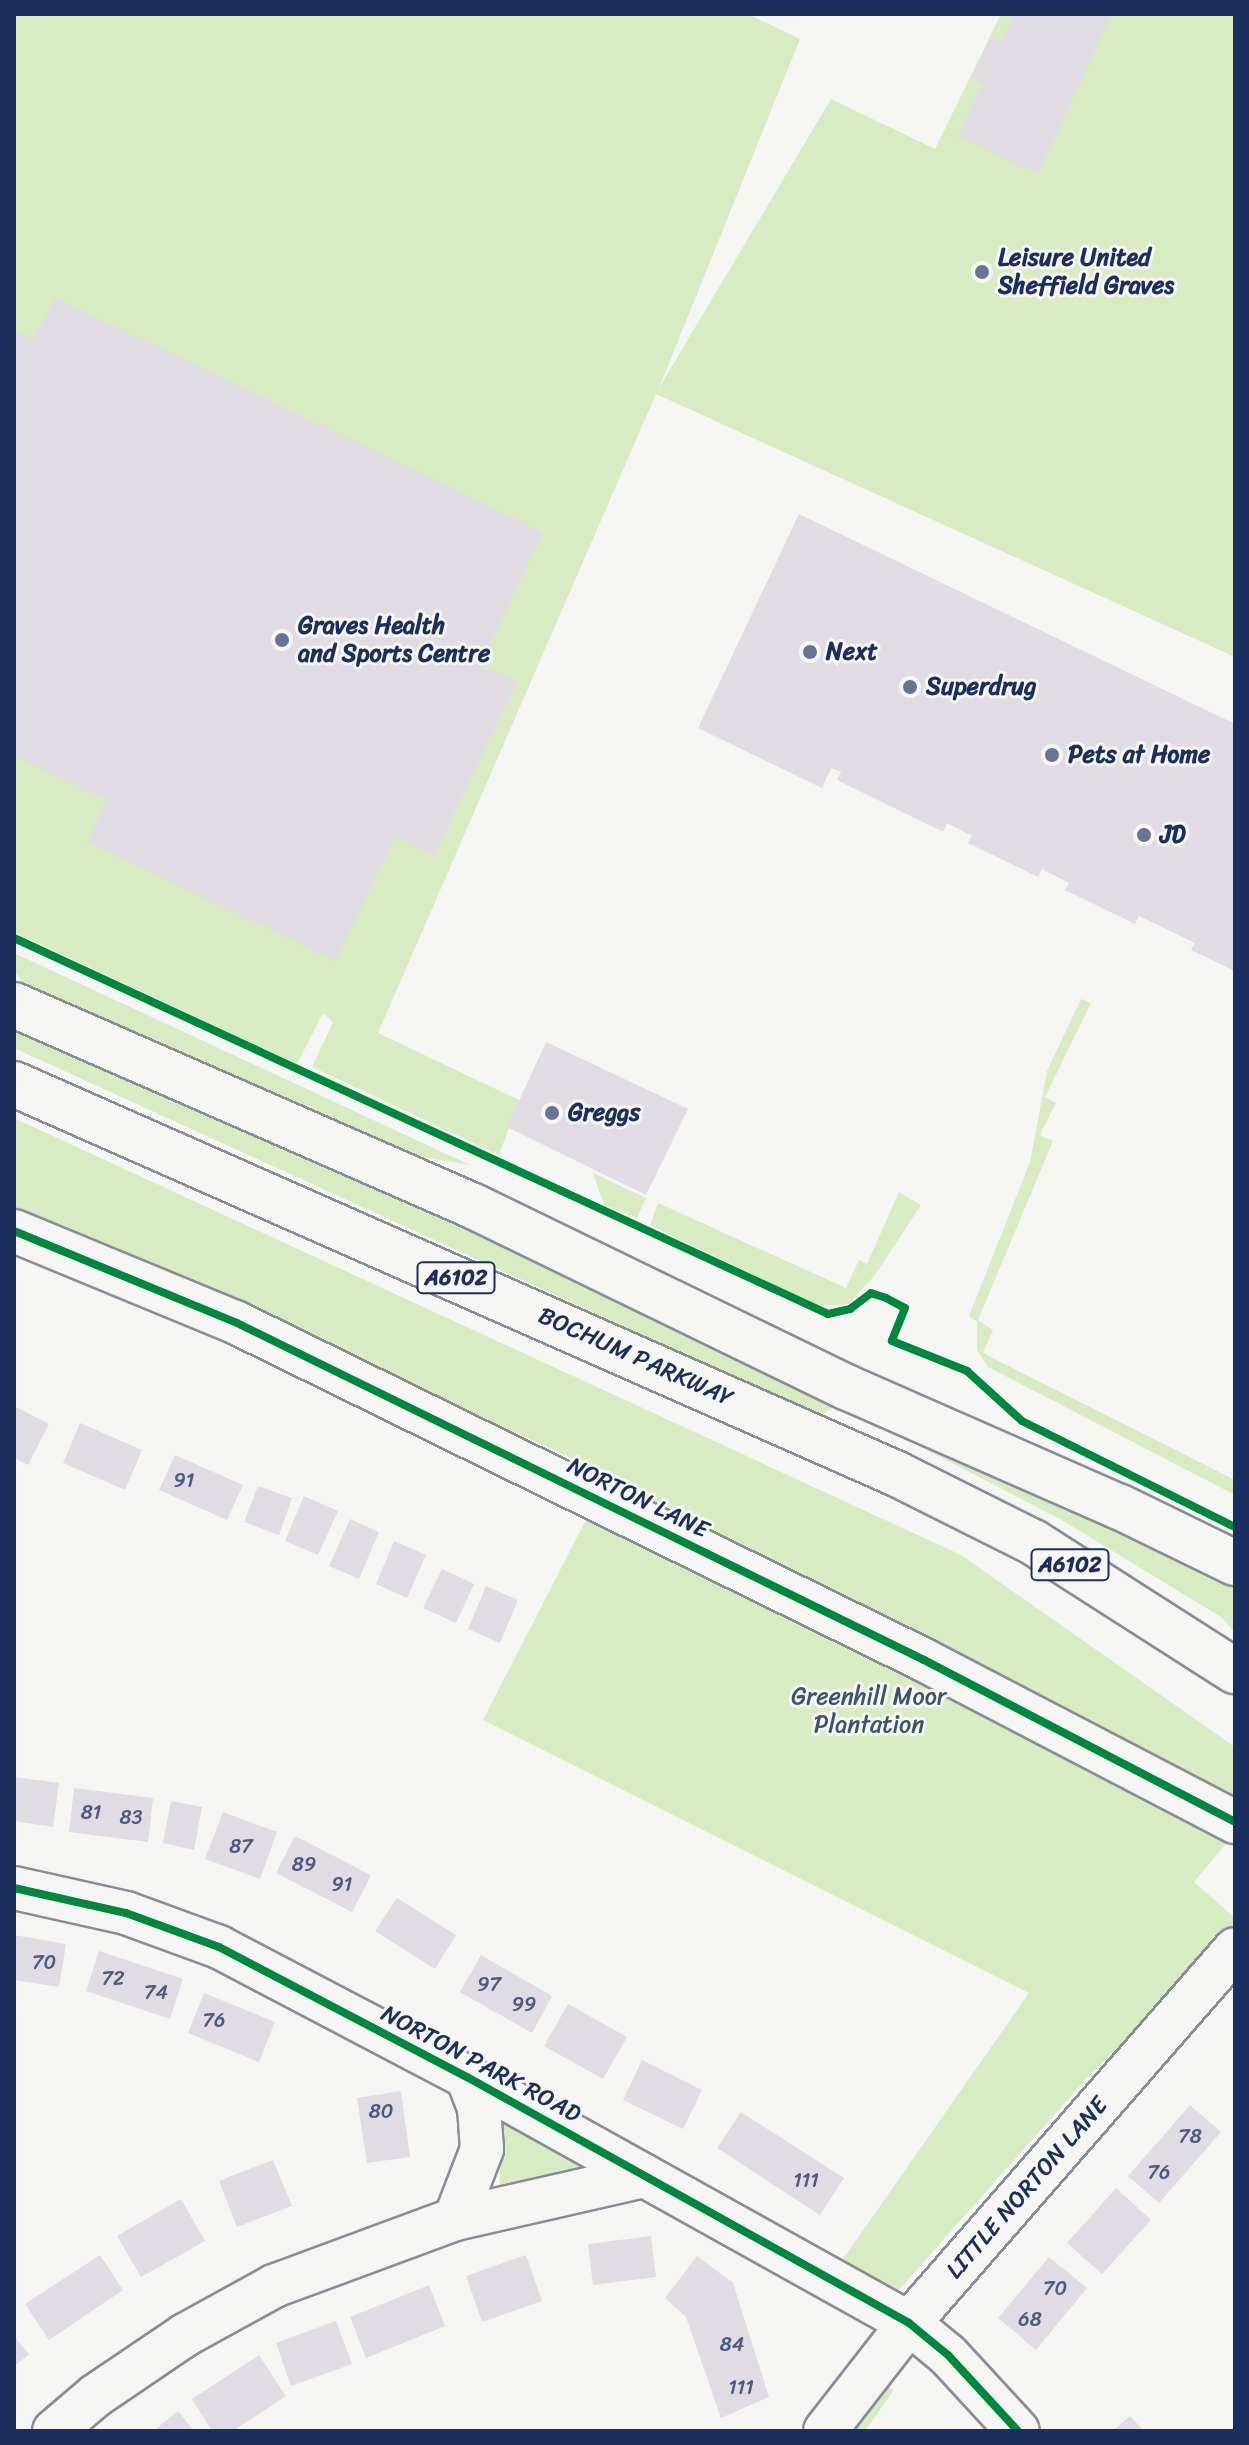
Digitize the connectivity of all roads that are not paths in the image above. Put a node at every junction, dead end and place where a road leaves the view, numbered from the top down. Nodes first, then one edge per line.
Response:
1 (14, 1005) edge
2 (14, 1084) edge
3 (14, 1231) edge
4 (1235, 1563) edge
5 (1235, 1671) edge
6 (1235, 1822) edge
7 (14, 1888) edge
8 (1235, 1949) edge
9 (467, 2077) junction
10 (644, 2176) junction
11 (455, 2219) junction
12 (909, 2323) junction
13 (54, 2431) edge
14 (825, 2431) edge
15 (1018, 2431) edge

1 - 4 highway
2 - 5 highway, BOCHUM PARKWAY / A6102
3 - 6 street, NORTON LANE
7 - 9 street, NORTON PARK ROAD
8 - 12 street, LITTLE NORTON LANE
9 - 10 street, NORTON PARK ROAD
9 - 11 street
10 - 11 street
10 - 12 street, NORTON PARK ROAD
11 - 13 street
12 - 14 street, LITTLE NORTON LANE
12 - 15 street, NORTON PARK ROAD

